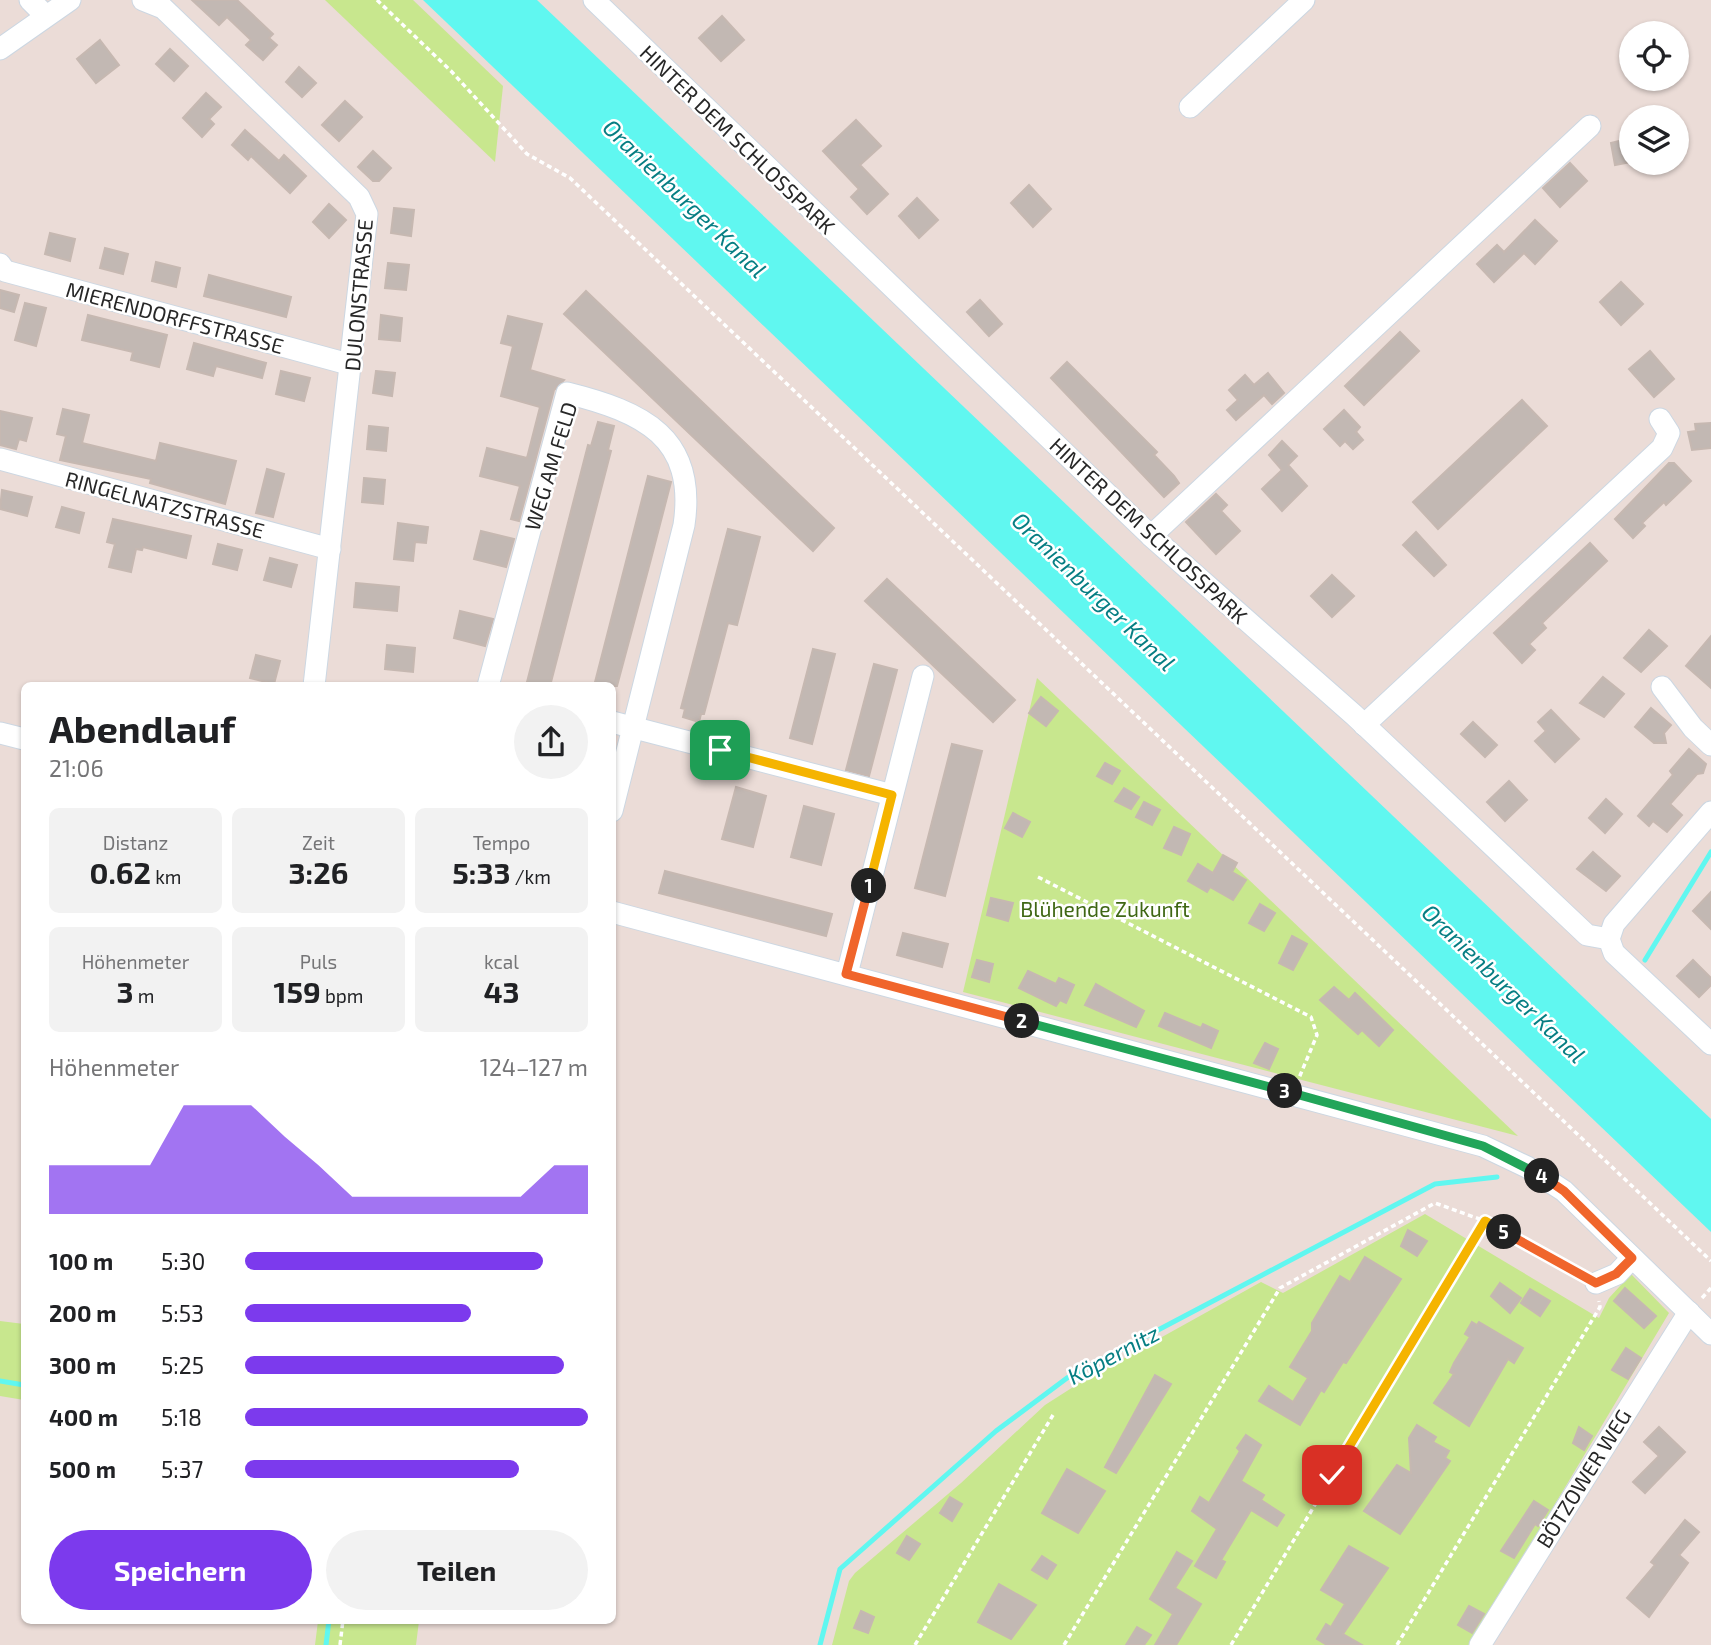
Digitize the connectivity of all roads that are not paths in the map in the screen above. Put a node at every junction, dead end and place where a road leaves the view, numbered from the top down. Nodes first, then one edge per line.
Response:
1 (70, 0) edge
2 (143, 0) edge
3 (594, 0) edge
4 (1304, 0) edge
5 (38, 7) edge
6 (0, 49) edge
7 (1191, 107) dead end
8 (1590, 126) dead end
9 (0, 264) edge
10 (352, 365) junction
11 (1660, 419) dead end
12 (0, 459) edge
13 (1152, 536) junction
14 (330, 549) junction
15 (923, 677) dead end
16 (314, 682) edge
17 (489, 682) edge
18 (1662, 687) dead end
19 (616, 723) edge
20 (1364, 725) junction
21 (634, 727) junction
22 (0, 733) edge
23 (21, 738) edge
24 (1711, 744) edge
25 (892, 795) junction
26 (616, 796) edge
27 (1711, 812) edge
28 (616, 913) edge
29 (1609, 939) junction
30 (846, 974) junction
31 (1711, 1044) edge
32 (1632, 1258) junction
33 (1596, 1283) road end
34 (1689, 1312) junction
35 (1711, 1334) edge
36 (1480, 1645) edge

1 - 5 street
2 - 10 street, DULONSTRASSE
3 - 13 street, HINTER DEM SCHLOSSPARK
4 - 7 street
5 - 6 street
8 - 13 street
9 - 10 street, MIERENDORFFSTRASSE
10 - 14 street, DULONSTRASSE
11 - 20 street
12 - 14 street, RINGELNATZSTRASSE
13 - 20 street, HINTER DEM SCHLOSSPARK
14 - 16 street, DULONSTRASSE
15 - 25 street
17 - 21 street, WEG AM FELD
18 - 24 street
19 - 21 street
20 - 29 street, HINTER DEM SCHLOSSPARK
21 - 25 street
21 - 26 street, WEG AM FELD
22 - 23 street
25 - 30 street
27 - 29 street
28 - 30 street
29 - 31 street
30 - 32 street
32 - 33 street
32 - 34 street
34 - 35 street
34 - 36 street, BÖTZOWER WEG

